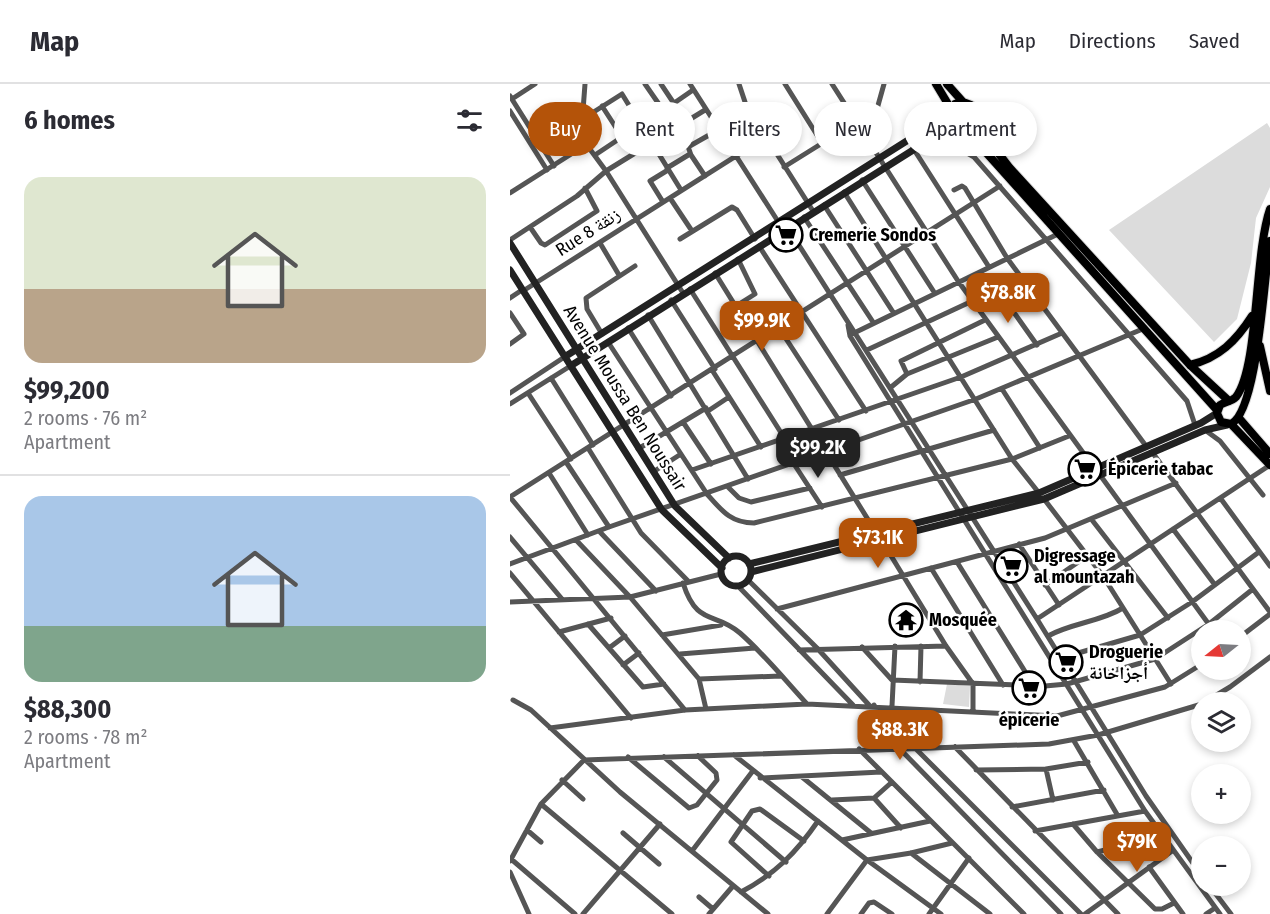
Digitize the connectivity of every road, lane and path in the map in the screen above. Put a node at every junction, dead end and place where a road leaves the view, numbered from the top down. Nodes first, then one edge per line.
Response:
1 (534, 84) edge
2 (585, 84) edge
3 (645, 84) edge
4 (661, 84) edge
5 (739, 84) edge
6 (785, 84) edge
7 (831, 84) edge
8 (884, 84) edge
9 (936, 84) edge
10 (947, 84) edge
11 (692, 87) edge
12 (511, 98) edge
13 (583, 102) edge
14 (627, 102) edge
15 (657, 102) edge
16 (673, 102) joint
17 (745, 102) edge
18 (842, 102) edge
19 (879, 102) edge
20 (946, 102) edge
21 (963, 102) edge
22 (602, 106) joint
23 (705, 110) junction
24 (510, 111) edge
25 (707, 113) edge
26 (695, 116) edge
27 (814, 130) edge
28 (904, 147) edge
29 (814, 148) edge
30 (602, 150) edge
31 (904, 152) edge
32 (570, 156) edge
33 (596, 156) edge
34 (632, 156) edge
35 (660, 156) edge
36 (687, 156) edge
37 (691, 156) edge
38 (735, 156) joint
39 (777, 156) edge
40 (876, 156) edge
41 (918, 156) edge
42 (973, 156) edge
43 (988, 156) edge
44 (1000, 156) edge
45 (881, 164) junction
46 (554, 166) junction
47 (784, 167) junction
48 (668, 169) junction
49 (547, 170) junction
50 (606, 171) junction
51 (705, 176) junction
52 (862, 180) junction
53 (1000, 186) junction
54 (585, 188) junction
55 (681, 190) junction
56 (954, 190) dead end
57 (843, 192) junction
58 (510, 193) edge
59 (670, 198) junction
60 (663, 202) junction
61 (808, 203) junction
62 (824, 204) junction
63 (973, 205) junction
64 (1270, 209) edge
65 (813, 211) junction
66 (956, 216) junction
67 (804, 217) junction
68 (636, 219) junction
69 (783, 226) junction
70 (530, 227) junction
71 (692, 231) junction
72 (927, 234) junction
73 (1058, 234) junction
74 (680, 238) dead end
75 (510, 241) edge
76 (1047, 241) junction
77 (1270, 242) edge
78 (600, 243) junction
79 (754, 244) junction
80 (905, 248) junction
81 (1007, 258) junction
82 (738, 259) junction
83 (886, 259) junction
84 (635, 266) dead end
85 (989, 267) junction
86 (510, 270) edge
87 (867, 272) junction
88 (715, 273) junction
89 (619, 275) junction
90 (1022, 278) junction
91 (958, 281) junction
92 (536, 283) junction
93 (848, 284) junction
94 (684, 289) junction
95 (523, 290) junction
96 (998, 290) junction
97 (934, 292) junction
98 (830, 295) junction
99 (510, 298) edge
100 (671, 300) junction
101 (915, 301) junction
102 (972, 302) junction
103 (736, 306) junction
104 (893, 312) junction
105 (510, 313) edge
106 (802, 313) junction
107 (648, 315) junction
108 (1253, 315) junction
109 (985, 320) junction
110 (873, 322) junction
111 (927, 322) junction
112 (628, 328) junction
113 (779, 328) junction
114 (1145, 328) junction
115 (1062, 333) junction
116 (602, 334) junction
117 (852, 334) junction
118 (1130, 334) junction
119 (998, 337) junction
120 (1259, 339) junction
121 (758, 341) junction
122 (608, 342) junction
123 (939, 343) junction
124 (510, 344) edge
125 (1037, 345) junction
126 (576, 350) junction
127 (867, 350) junction
128 (1080, 355) junction
129 (566, 356) junction
130 (1011, 356) junction
131 (734, 357) junction
132 (582, 358) junction
133 (950, 359) junction
134 (572, 364) junction
135 (1190, 365) junction
136 (713, 370) junction
137 (907, 374) junction
138 (961, 377) junction
139 (550, 378) junction
140 (1027, 378) junction
141 (691, 383) junction
142 (890, 388) junction
143 (1002, 389) junction
144 (1270, 391) edge
145 (510, 393) edge
146 (528, 393) junction
147 (671, 396) junction
148 (729, 397) junction
149 (976, 399) junction
150 (894, 400) junction
151 (1230, 402) junction
152 (510, 404) edge
153 (651, 408) junction
154 (707, 409) junction
155 (866, 411) junction
156 (1217, 412) junction
157 (1239, 416) junction
158 (839, 420) junction
159 (683, 422) junction
160 (912, 422) junction
161 (905, 424) junction
162 (1229, 424) junction
163 (1195, 425) junction
164 (623, 426) junction
165 (812, 429) junction
166 (994, 430) junction
167 (1205, 430) junction
168 (614, 432) junction
169 (667, 432) junction
170 (1070, 436) junction
171 (785, 439) junction
172 (1146, 446) junction
173 (590, 447) junction
174 (761, 447) junction
175 (1040, 448) junction
176 (638, 449) junction
177 (930, 449) junction
178 (826, 452) junction
179 (921, 452) junction
180 (1152, 452) junction
181 (681, 454) junction
182 (1270, 454) edge
183 (735, 456) junction
184 (1012, 459) junction
185 (569, 460) junction
186 (711, 464) junction
187 (794, 464) junction
188 (1270, 465) edge
189 (1095, 469) junction
190 (692, 470) junction
191 (653, 472) junction
192 (549, 473) junction
193 (840, 475) junction
194 (946, 475) junction
195 (1100, 475) junction
196 (937, 477) junction
197 (1251, 478) junction
198 (748, 479) junction
199 (1176, 483) junction
200 (728, 487) junction
201 (810, 488) junction
202 (1039, 493) junction
203 (707, 494) junction
204 (1263, 495) dead end
205 (510, 497) edge
206 (855, 499) junction
207 (1044, 499) junction
208 (1221, 499) junction
209 (675, 506) junction
210 (822, 507) junction
211 (1123, 507) junction
212 (662, 510) junction
213 (964, 512) junction
214 (1197, 514) junction
215 (631, 519) junction
216 (969, 519) junction
217 (1092, 520) junction
218 (609, 527) junction
219 (1173, 529) junction
220 (1066, 530) junction
221 (599, 531) junction
222 (877, 534) junction
223 (588, 535) junction
224 (510, 537) edge
225 (576, 540) junction
226 (882, 541) junction
227 (1019, 544) junction
228 (1151, 544) junction
229 (552, 548) junction
230 (994, 552) junction
231 (1259, 552) junction
232 (986, 554) junction
233 (1087, 556) junction
234 (527, 557) junction
235 (729, 558) junction
236 (1126, 561) junction
237 (957, 562) junction
238 (510, 564) edge
239 (1270, 566) edge
240 (931, 568) junction
241 (1238, 568) junction
242 (721, 571) junction
243 (749, 572) junction
244 (510, 573) edge
245 (901, 575) junction
246 (1103, 576) junction
247 (686, 583) junction
248 (1045, 585) junction
249 (1215, 585) junction
250 (738, 586) junction
251 (1253, 590) junction
252 (656, 591) junction
253 (630, 597) junction
254 (593, 598) junction
255 (562, 599) junction
256 (533, 601) junction
257 (510, 602) edge
258 (1192, 602) junction
259 (1059, 605) junction
260 (1123, 608) junction
261 (777, 609) junction
262 (1270, 613) edge
263 (611, 618) junction
264 (1168, 618) junction
265 (1037, 619) junction
266 (1206, 620) edge
267 (1214, 620) edge
268 (588, 624) junction
269 (722, 624) junction
270 (1251, 628) edge
271 (559, 632) junction
272 (662, 635) junction
273 (1140, 635) junction
274 (625, 636) junction
275 (1048, 636) junction
276 (1191, 636) edge
277 (895, 646) junction
278 (921, 646) junction
279 (946, 646) junction
280 (862, 647) junction
281 (609, 648) junction
282 (755, 648) junction
283 (817, 648) junction
284 (799, 650) junction
285 (639, 653) junction
286 (680, 654) junction
287 (1270, 657) edge
288 (1061, 658) junction
289 (1155, 659) junction
290 (623, 665) junction
291 (1191, 671) edge
292 (781, 675) junction
293 (699, 679) junction
294 (892, 680) junction
295 (1075, 681) junction
296 (920, 682) junction
297 (664, 684) junction
298 (973, 684) junction
299 (1067, 684) junction
300 (1171, 684) junction
301 (1003, 685) junction
302 (1034, 686) junction
303 (1222, 692) edge
304 (511, 699) edge
305 (807, 704) junction
306 (853, 705) junction
307 (872, 705) junction
308 (892, 706) junction
309 (1091, 707) junction
310 (1191, 707) edge
311 (706, 709) junction
312 (1082, 710) junction
313 (685, 711) junction
314 (973, 711) junction
315 (631, 718) junction
316 (550, 728) junction
317 (1107, 732) junction
318 (1098, 735) junction
319 (1074, 741) junction
320 (955, 747) junction
321 (859, 749) junction
322 (903, 749) junction
323 (916, 749) junction
324 (734, 755) junction
325 (698, 756) junction
326 (628, 757) junction
327 (664, 757) junction
328 (584, 760) junction
329 (1088, 762) junction
330 (1046, 769) junction
331 (976, 770) junction
332 (752, 771) junction
333 (881, 772) junction
334 (801, 777) junction
335 (760, 778) junction
336 (562, 780) junction
337 (892, 782) junction
338 (1104, 790) junction
339 (705, 794) junction
340 (874, 798) junction
341 (583, 799) dead end
342 (832, 800) junction
343 (1053, 800) junction
344 (541, 804) junction
345 (1012, 807) junction
346 (723, 810) junction
347 (1145, 811) junction
348 (1118, 816) junction
349 (930, 821) junction
350 (818, 822) junction
351 (660, 824) junction
352 (1072, 824) junction
353 (741, 825) junction
354 (901, 828) junction
355 (527, 830) junction
356 (1035, 831) junction
357 (623, 833) dead end
358 (871, 833) junction
359 (1162, 836) junction
360 (842, 840) junction
361 (804, 841) junction
362 (541, 842) dead end
363 (952, 843) junction
364 (640, 848) junction
365 (692, 851) junction
366 (1172, 851) junction
367 (1097, 852) junction
368 (911, 854) junction
369 (969, 858) junction
370 (510, 860) edge
371 (867, 860) junction
372 (1191, 860) edge
373 (786, 862) junction
374 (659, 864) dead end
375 (1149, 867) junction
376 (620, 871) junction
377 (510, 872) edge
378 (769, 876) junction
379 (1129, 882) junction
380 (951, 885) junction
381 (733, 886) junction
382 (741, 892) junction
383 (1217, 896) edge
384 (699, 897) dead end
385 (1104, 900) junction
386 (1174, 903) junction
387 (934, 908) junction
388 (1215, 908) junction
389 (711, 912) edge
390 (529, 914) edge
391 (575, 914) edge
392 (583, 914) edge
393 (672, 914) edge
394 (768, 914) edge
395 (827, 914) edge
396 (861, 914) edge
397 (892, 914) edge
398 (929, 914) edge
399 (941, 914) edge
400 (990, 914) edge
401 (1024, 914) edge
402 (1062, 914) edge
403 (1083, 914) edge
404 (1118, 914) edge
405 (1183, 914) edge
406 (1206, 914) edge
407 (1220, 914) edge
408 (1231, 914) edge

1 - 12 street
2 - 13 street
3 - 15 street
4 - 16 street
5 - 17 street
6 - 27 street
7 - 18 street
8 - 19 street
9 - 20 main road
10 - 21 main road
11 - 16 street
11 - 23 street
12 - 46 street
14 - 22 street
22 - 30 street
23 - 25 street
23 - 26 street
24 - 49 street
28 - 45 street
29 - 47 street
31 - 45 street
32 - 46 street
33 - 50 street
34 - 50 street
35 - 48 street
36 - 48 street
37 - 51 street
38 - 51 street, Rue 8 زنقة
38 - 69 street
39 - 47 street
40 - 45 street
41 - 66 street
42 - 53 street
43 - 73 main road
44 - 135 main road
45 - 52 street
45 - 61 street
45 - 72 street
46 - 49 street
47 - 61 street
48 - 55 street
48 - 60 street
49 - 58 street
50 - 54 street
50 - 68 street
51 - 55 street, Rue 8 زنقة
52 - 57 street
52 - 80 street
53 - 63 street
53 - 76 street
54 - 70 street
54 - 70 street
55 - 59 street, Rue 8 زنقة
56 - 63 street
57 - 62 street
57 - 83 street
59 - 60 street, Rue 8 زنقة
59 - 71 street
60 - 68 street, Rue 8 زنقة
61 - 65 street
61 - 69 street
62 - 65 street
62 - 87 street
63 - 66 street
63 - 81 street
64 - 108 main road
65 - 67 street
66 - 72 street
66 - 85 street
67 - 69 street
67 - 93 street
68 - 78 street, Rue 8 زنقة
68 - 94 street
69 - 79 street
69 - 98 street
70 - 75 street
71 - 74 street
71 - 79 street
72 - 80 street
72 - 91 street
73 - 76 street
73 - 114 main road
75 - 92 street, Avenue Moussa Ben Noussair
76 - 81 street
76 - 118 street
77 - 120 main road
78 - 89 street
78 - 92 street, Rue 8 زنقة
79 - 82 street
79 - 94 street
79 - 106 street
80 - 83 street
80 - 97 street
81 - 85 street
81 - 90 street
82 - 88 street
82 - 103 street
83 - 87 street
83 - 101 street
84 - 89 street
85 - 91 street
86 - 95 street, Avenue Moussa Ben Noussair
87 - 93 street
87 - 104 street
88 - 94 street
88 - 103 street
89 - 116 street
90 - 96 street
90 - 115 street
91 - 97 street
91 - 102 street
92 - 95 street, Rue 8 زنقة
92 - 126 street, Avenue Moussa Ben Noussair
93 - 98 street
93 - 110 street
94 - 100 street
94 - 116 street
94 - 131 street
95 - 99 street, Rue 8 زنقة
95 - 129 street, Avenue Moussa Ben Noussair
96 - 102 street
96 - 125 street
97 - 101 street
98 - 106 street
98 - 117 street
100 - 107 street
100 - 136 street
101 - 104 street
101 - 111 street
102 - 109 street
102 - 111 street
103 - 121 street
104 - 110 street
105 - 124 street
106 - 113 street
106 - 155 street
107 - 112 street
107 - 141 street
108 - 135 main road
108 - 151 main road
109 - 119 street
109 - 123 street
110 - 117 street
111 - 123 street
111 - 127 street
112 - 122 street
112 - 147 street
113 - 121 street
113 - 158 street
114 - 118 street
114 - 156 main road
115 - 125 street
115 - 128 street
116 - 126 street
117 - 127 street
117 - 150 street
118 - 128 street
118 - 163 street
119 - 130 street
119 - 133 street
120 - 144 main road
120 - 157 main road
121 - 131 street
121 - 165 street
122 - 132 street
122 - 153 street
123 - 133 street
123 - 137 street
125 - 130 street
126 - 129 street
126 - 132 street, Avenue Moussa Ben Noussair
127 - 142 street
128 - 140 street
128 - 172 street
129 - 134 street, Avenue Moussa Ben Noussair
129 - 145 street
130 - 138 street
130 - 140 street
131 - 136 street
131 - 171 street
132 - 134 street
132 - 164 street, Avenue Moussa Ben Noussair
133 - 137 street
133 - 138 street
134 - 139 street
134 - 168 street, Avenue Moussa Ben Noussair
135 - 151 main road
136 - 141 street
136 - 148 street
137 - 142 street
138 - 149 street
138 - 150 street
139 - 146 street
139 - 173 street
140 - 143 street
140 - 170 street
141 - 147 street
141 - 154 street
142 - 150 street
143 - 149 street
143 - 175 street
146 - 152 street
146 - 185 street
147 - 153 street
148 - 154 street
148 - 174 street
149 - 160 street
149 - 166 street
150 - 155 street
150 - 160 street
150 - 161 street
151 - 156 main road
151 - 157 main road
153 - 164 street
153 - 169 street
154 - 159 street
154 - 183 street
155 - 158 street
156 - 162 main road
156 - 163 street
157 - 162 main road
157 - 182 main road
158 - 165 street
159 - 169 street
159 - 186 street
160 - 161 street
160 - 177 street
161 - 178 street
161 - 179 street
162 - 167 street
162 - 188 main road
163 - 172 street
164 - 168 street
164 - 176 street, Avenue Moussa Ben Noussair
165 - 171 street
165 - 178 street
166 - 177 street
166 - 184 street
167 - 180 street
167 - 197 street
168 - 173 street
168 - 212 street, Avenue Moussa Ben Noussair
169 - 176 street
169 - 181 street
170 - 175 street
170 - 189 street
171 - 174 street
172 - 189 street
173 - 185 street
173 - 215 street
174 - 183 street
175 - 184 street
176 - 191 street, Avenue Moussa Ben Noussair
177 - 179 street
177 - 194 street
178 - 187 street
178 - 193 street
179 - 193 street
179 - 196 street
180 - 195 street
180 - 199 street
181 - 190 street
181 - 191 street
183 - 186 street
183 - 198 street
184 - 194 street
184 - 202 street
185 - 192 street
185 - 218 street
186 - 190 street
187 - 198 street
187 - 201 street
188 - 197 street
189 - 202 street
190 - 203 street
191 - 209 street, Avenue Moussa Ben Noussair
192 - 205 street
192 - 223 street
193 - 206 street
194 - 196 street
194 - 213 street
195 - 207 street
195 - 211 street
196 - 206 street
196 - 213 street
197 - 204 street
197 - 208 street
198 - 200 street
199 - 211 street
199 - 214 street
200 - 201 street
200 - 203 street
201 - 210 street
202 - 213 street
203 - 209 street
203 - 210 street
205 - 229 street
206 - 210 street
206 - 222 street
207 - 216 street
207 - 220 street
208 - 214 street
208 - 231 street
209 - 212 street
209 - 235 street, Avenue Moussa Ben Noussair
211 - 217 street
211 - 228 street
212 - 215 street
212 - 242 street, Avenue Moussa Ben Noussair
213 - 216 street
213 - 222 street
214 - 219 street
214 - 241 street
215 - 218 street
215 - 247 street
216 - 226 street
216 - 230 street
216 - 232 street
217 - 220 street
217 - 236 street
218 - 221 street
219 - 228 street
219 - 249 street
220 - 227 street
220 - 233 street
221 - 223 street
221 - 252 street
222 - 243 street
223 - 225 street
224 - 234 street
225 - 229 street
225 - 253 street
226 - 243 street
226 - 245 street
227 - 230 street
227 - 248 street
228 - 236 street
228 - 258 street
229 - 234 street
229 - 254 street
230 - 232 street
230 - 265 street
231 - 239 street
231 - 241 street
232 - 237 street
232 - 299 street
233 - 246 street
233 - 248 street
234 - 238 street
234 - 255 street
235 - 242 street
235 - 243 street
236 - 246 street
236 - 264 street
237 - 240 street
237 - 302 street
240 - 245 street
240 - 301 street
241 - 249 street
241 - 251 street
242 - 247 street
242 - 250 street
243 - 250 street
243 - 261 street
244 - 256 street
245 - 261 street
245 - 279 street
246 - 259 street
246 - 260 street
247 - 252 street
247 - 269 street
248 - 259 street
249 - 258 street
250 - 284 street
251 - 262 street
251 - 267 street
252 - 253 street
253 - 254 street
253 - 272 street
254 - 255 street
254 - 263 street
255 - 256 street
256 - 257 street
256 - 271 street
258 - 264 street
258 - 266 street
259 - 265 street
260 - 273 street
260 - 275 street
261 - 283 street
262 - 270 street
263 - 268 street
263 - 274 street
264 - 273 street
265 - 275 street
268 - 271 street
268 - 281 street
269 - 272 street
269 - 282 street
271 - 315 street
272 - 286 street
273 - 288 street
273 - 289 street
274 - 281 street
274 - 285 street
275 - 288 street
276 - 289 street
277 - 278 street
277 - 280 street
277 - 294 street
278 - 279 street
278 - 296 street
279 - 298 street
280 - 283 street
280 - 294 street
281 - 290 street
282 - 286 street
282 - 292 street
283 - 284 street
283 - 307 street
284 - 306 street
285 - 290 street
285 - 297 street
286 - 293 street
287 - 303 street
288 - 295 street
289 - 295 street
289 - 300 street
290 - 297 street
291 - 300 street
292 - 293 street
292 - 305 street
293 - 311 street
294 - 296 street
294 - 308 street
295 - 299 street
295 - 309 street
296 - 298 street
297 - 313 street
298 - 301 street
298 - 314 street
299 - 302 street
299 - 312 street
300 - 309 street
301 - 302 street
304 - 316 street
305 - 306 street
305 - 311 street
306 - 307 street
307 - 308 street
307 - 322 street
308 - 314 street
309 - 312 street
309 - 317 street
310 - 317 street
311 - 313 street
312 - 314 street
312 - 318 street
313 - 315 street
315 - 316 street
316 - 328 street
317 - 318 street
317 - 372 street
318 - 319 street
318 - 347 street
319 - 320 street
319 - 329 street
320 - 323 street
320 - 331 street
321 - 322 street
321 - 324 street
321 - 333 street
322 - 323 street
322 - 402 street
323 - 403 street
324 - 325 street
324 - 332 street
325 - 327 street
325 - 339 street
326 - 327 street
326 - 328 street
326 - 339 street
327 - 339 street
328 - 336 street
328 - 351 street
329 - 330 street
329 - 338 street
330 - 331 street
330 - 343 street
331 - 345 street
332 - 335 street
332 - 346 street
333 - 334 street
333 - 337 street
334 - 335 street
334 - 342 street
335 - 350 street
336 - 341 street
336 - 344 street
337 - 340 street
337 - 349 street
338 - 343 street
338 - 348 street
339 - 346 street
340 - 342 street
340 - 354 street
342 - 358 street
343 - 345 street
344 - 355 street
344 - 376 street
345 - 356 street
346 - 353 street
346 - 365 street
347 - 348 street
347 - 359 street
348 - 352 street
349 - 354 street
349 - 363 street
350 - 360 street
350 - 361 street
351 - 364 street
351 - 365 street
352 - 356 street
352 - 367 street
353 - 361 street
353 - 373 street
353 - 378 street
354 - 358 street
355 - 362 street
355 - 370 street
356 - 385 street
357 - 364 street
358 - 360 street
359 - 366 street
359 - 367 street
360 - 371 street
361 - 373 street
363 - 368 street
363 - 369 street
364 - 374 street
364 - 376 street
365 - 381 street
366 - 375 street
366 - 388 street
367 - 379 street
368 - 371 street
368 - 380 street
369 - 380 street
369 - 401 street
370 - 391 street
371 - 387 street
371 - 395 street
373 - 378 street
375 - 379 street
375 - 386 street
376 - 392 street
376 - 393 street
377 - 390 street
378 - 382 street
379 - 385 street
379 - 386 street
380 - 387 street
380 - 400 street
381 - 382 street
381 - 389 street
382 - 394 street
383 - 408 street
384 - 389 street
385 - 403 street
385 - 404 street
386 - 405 street
387 - 398 street
387 - 399 street
388 - 406 street
388 - 407 street
396 - 397 street

